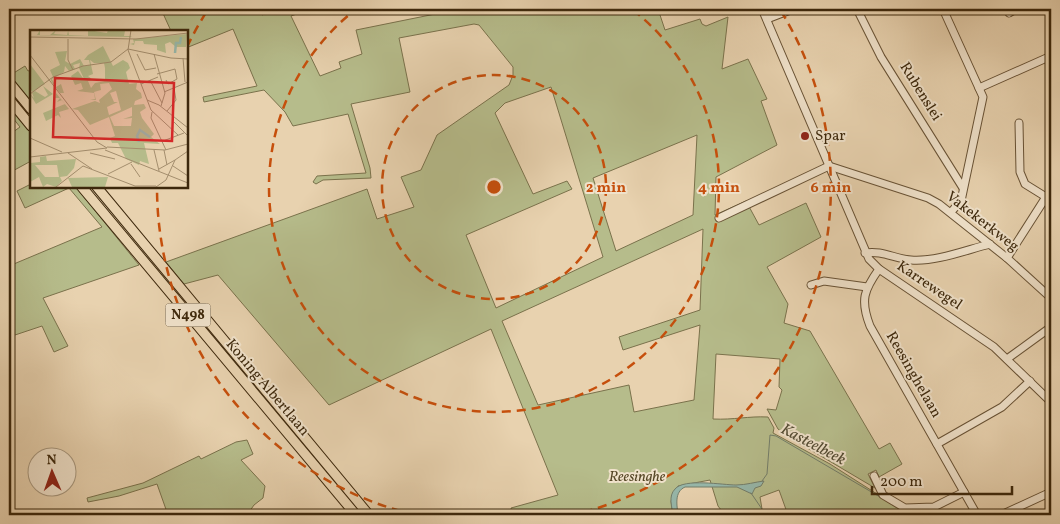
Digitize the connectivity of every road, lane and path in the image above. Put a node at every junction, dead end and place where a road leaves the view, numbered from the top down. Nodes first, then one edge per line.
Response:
1 (762, 9) edge
2 (793, 9) edge
3 (857, 9) edge
4 (943, 9) edge
5 (1007, 9) edge
6 (1016, 9) edge
7 (767, 20) junction
8 (1051, 56) edge
9 (9, 82) edge
10 (979, 88) junction
11 (9, 99) edge
12 (30, 108) edge
13 (1019, 123) dead end
14 (30, 125) edge
15 (829, 166) junction
16 (83, 188) edge
17 (98, 188) edge
18 (963, 188) junction
19 (1049, 195) edge
20 (951, 212) junction
21 (719, 218) dead end
22 (990, 244) junction
23 (865, 253) junction
24 (1007, 258) junction
25 (879, 269) junction
26 (812, 286) dead end
27 (867, 287) junction
28 (1051, 298) edge
29 (1051, 328) edge
30 (1007, 359) junction
31 (1030, 381) junction
32 (1051, 402) edge
33 (937, 444) junction
34 (874, 476) dead end
35 (964, 492) junction
36 (1051, 492) edge
37 (356, 515) edge
38 (369, 515) edge
39 (977, 515) edge
40 (1001, 515) edge

1 - 7 street, Karrewegel
2 - 7 street
3 - 18 street, Rubenslei
4 - 10 street
5 - 6 street
7 - 15 street, Karrewegel
8 - 10 street
9 - 12 main road
10 - 18 street
11 - 14 main road
13 - 19 street
15 - 20 street, Vakekerkweg
15 - 21 street
15 - 23 street, Karrewegel
16 - 37 main road, Koning Albertlaan / N498
17 - 38 main road, Koning Albertlaan / N498
18 - 20 street
19 - 24 street
20 - 22 street, Vakekerkweg
22 - 23 street
22 - 24 street, Vakekerkweg
23 - 25 street, Karrewegel
24 - 28 street, Vakekerkweg
25 - 27 street
25 - 30 street, Karrewegel
26 - 27 street
27 - 33 street, Reesinghelaan
29 - 30 street
30 - 31 street, Karrewegel
31 - 32 street, Karrewegel
31 - 33 street
33 - 35 street, Reesinghelaan
34 - 35 street
35 - 39 street, Reesinghelaan
36 - 40 street

